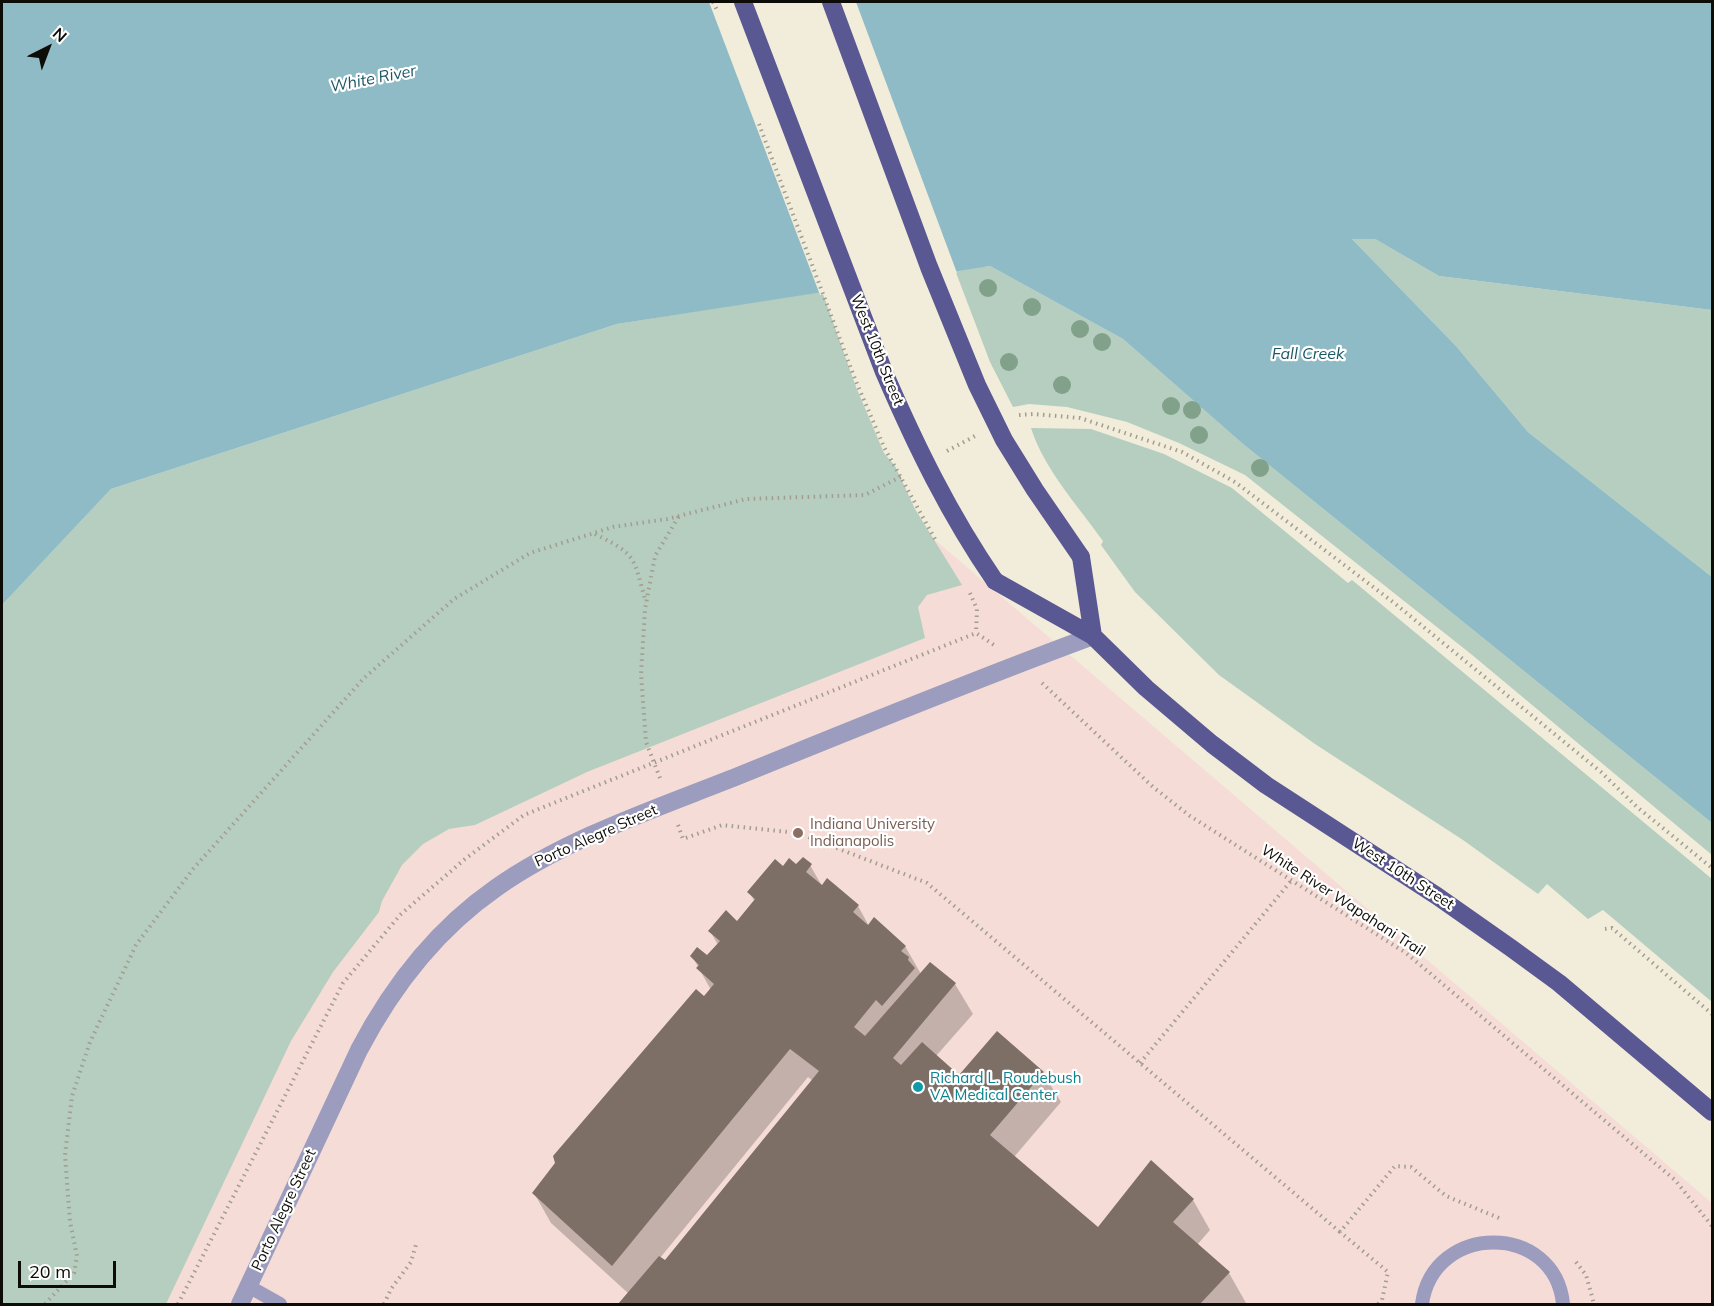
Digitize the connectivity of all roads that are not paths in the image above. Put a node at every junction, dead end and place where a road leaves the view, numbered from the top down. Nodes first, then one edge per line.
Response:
1 (743, 2) edge
2 (831, 2) edge
3 (1094, 636) junction
4 (1713, 1112) edge
5 (248, 1286) junction
6 (240, 1305) edge
7 (280, 1305) edge
8 (1422, 1305) edge
9 (1563, 1305) edge

1 - 3 main road, West 10th Street, bridge
2 - 3 main road, bridge
3 - 4 main road, West 10th Street
3 - 5 street, Porto Alegre Street
5 - 6 street, Porto Alegre Street
5 - 7 lane
8 - 9 lane

